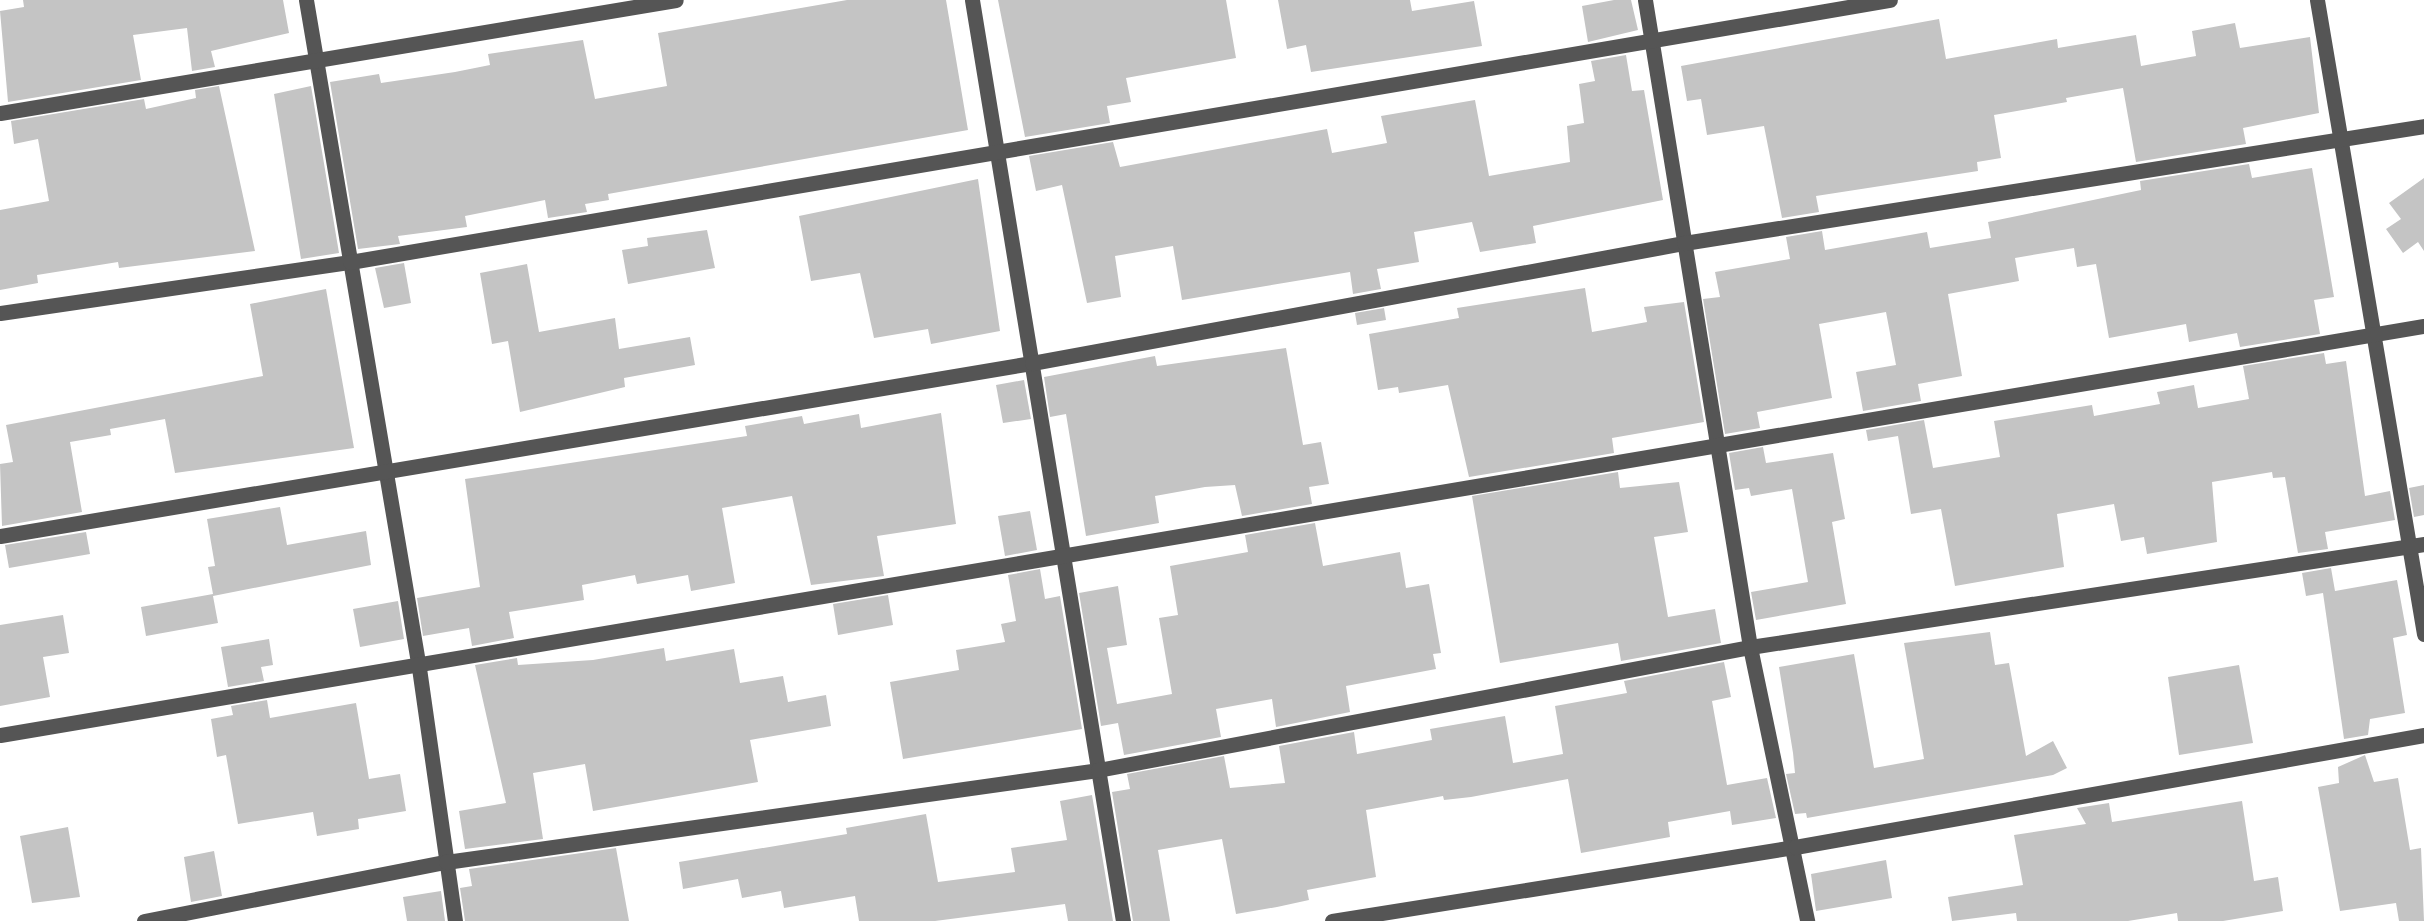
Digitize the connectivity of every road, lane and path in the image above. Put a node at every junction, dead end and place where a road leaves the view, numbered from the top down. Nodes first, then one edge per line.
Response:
1 (306, 0) edge
2 (676, 0) edge
3 (972, 0) edge
4 (1645, 0) edge
5 (1890, 0) edge
6 (2317, 0) edge
7 (1652, 41) junction
8 (316, 61) junction
9 (0, 113) edge
10 (2424, 126) edge
11 (2342, 140) junction
12 (997, 152) junction
13 (1684, 243) junction
14 (350, 262) junction
15 (0, 313) edge
16 (2424, 326) edge
17 (2375, 335) junction
18 (1032, 363) junction
19 (1716, 447) junction
20 (386, 473) junction
21 (0, 536) edge
22 (2418, 545) edge
23 (1064, 558) junction
24 (2424, 634) edge
25 (1750, 647) junction
26 (419, 668) junction
27 (0, 735) edge
28 (2424, 735) edge
29 (1098, 770) junction
30 (1796, 847) junction
31 (446, 862) junction
32 (144, 921) edge
33 (455, 921) edge
34 (1123, 921) edge
35 (1332, 921) edge
36 (1807, 921) edge

1 - 8 street
2 - 8 street
3 - 12 street
4 - 7 street
5 - 7 street
6 - 11 street
7 - 12 street
7 - 13 street
8 - 9 street
8 - 14 street
10 - 11 street
11 - 13 street
11 - 17 street
12 - 14 street
12 - 18 street
13 - 18 street
13 - 19 street
14 - 15 street
14 - 20 street
16 - 17 street
17 - 19 street
17 - 22 street
18 - 20 street
18 - 23 street
19 - 23 street
19 - 25 street
20 - 21 street
20 - 26 street
22 - 24 street
22 - 25 street
23 - 26 street
23 - 29 street
25 - 29 street
25 - 30 street
26 - 27 street
26 - 31 street
28 - 30 street
29 - 31 street
29 - 34 street
30 - 35 street
30 - 36 street
31 - 32 street
31 - 33 street

